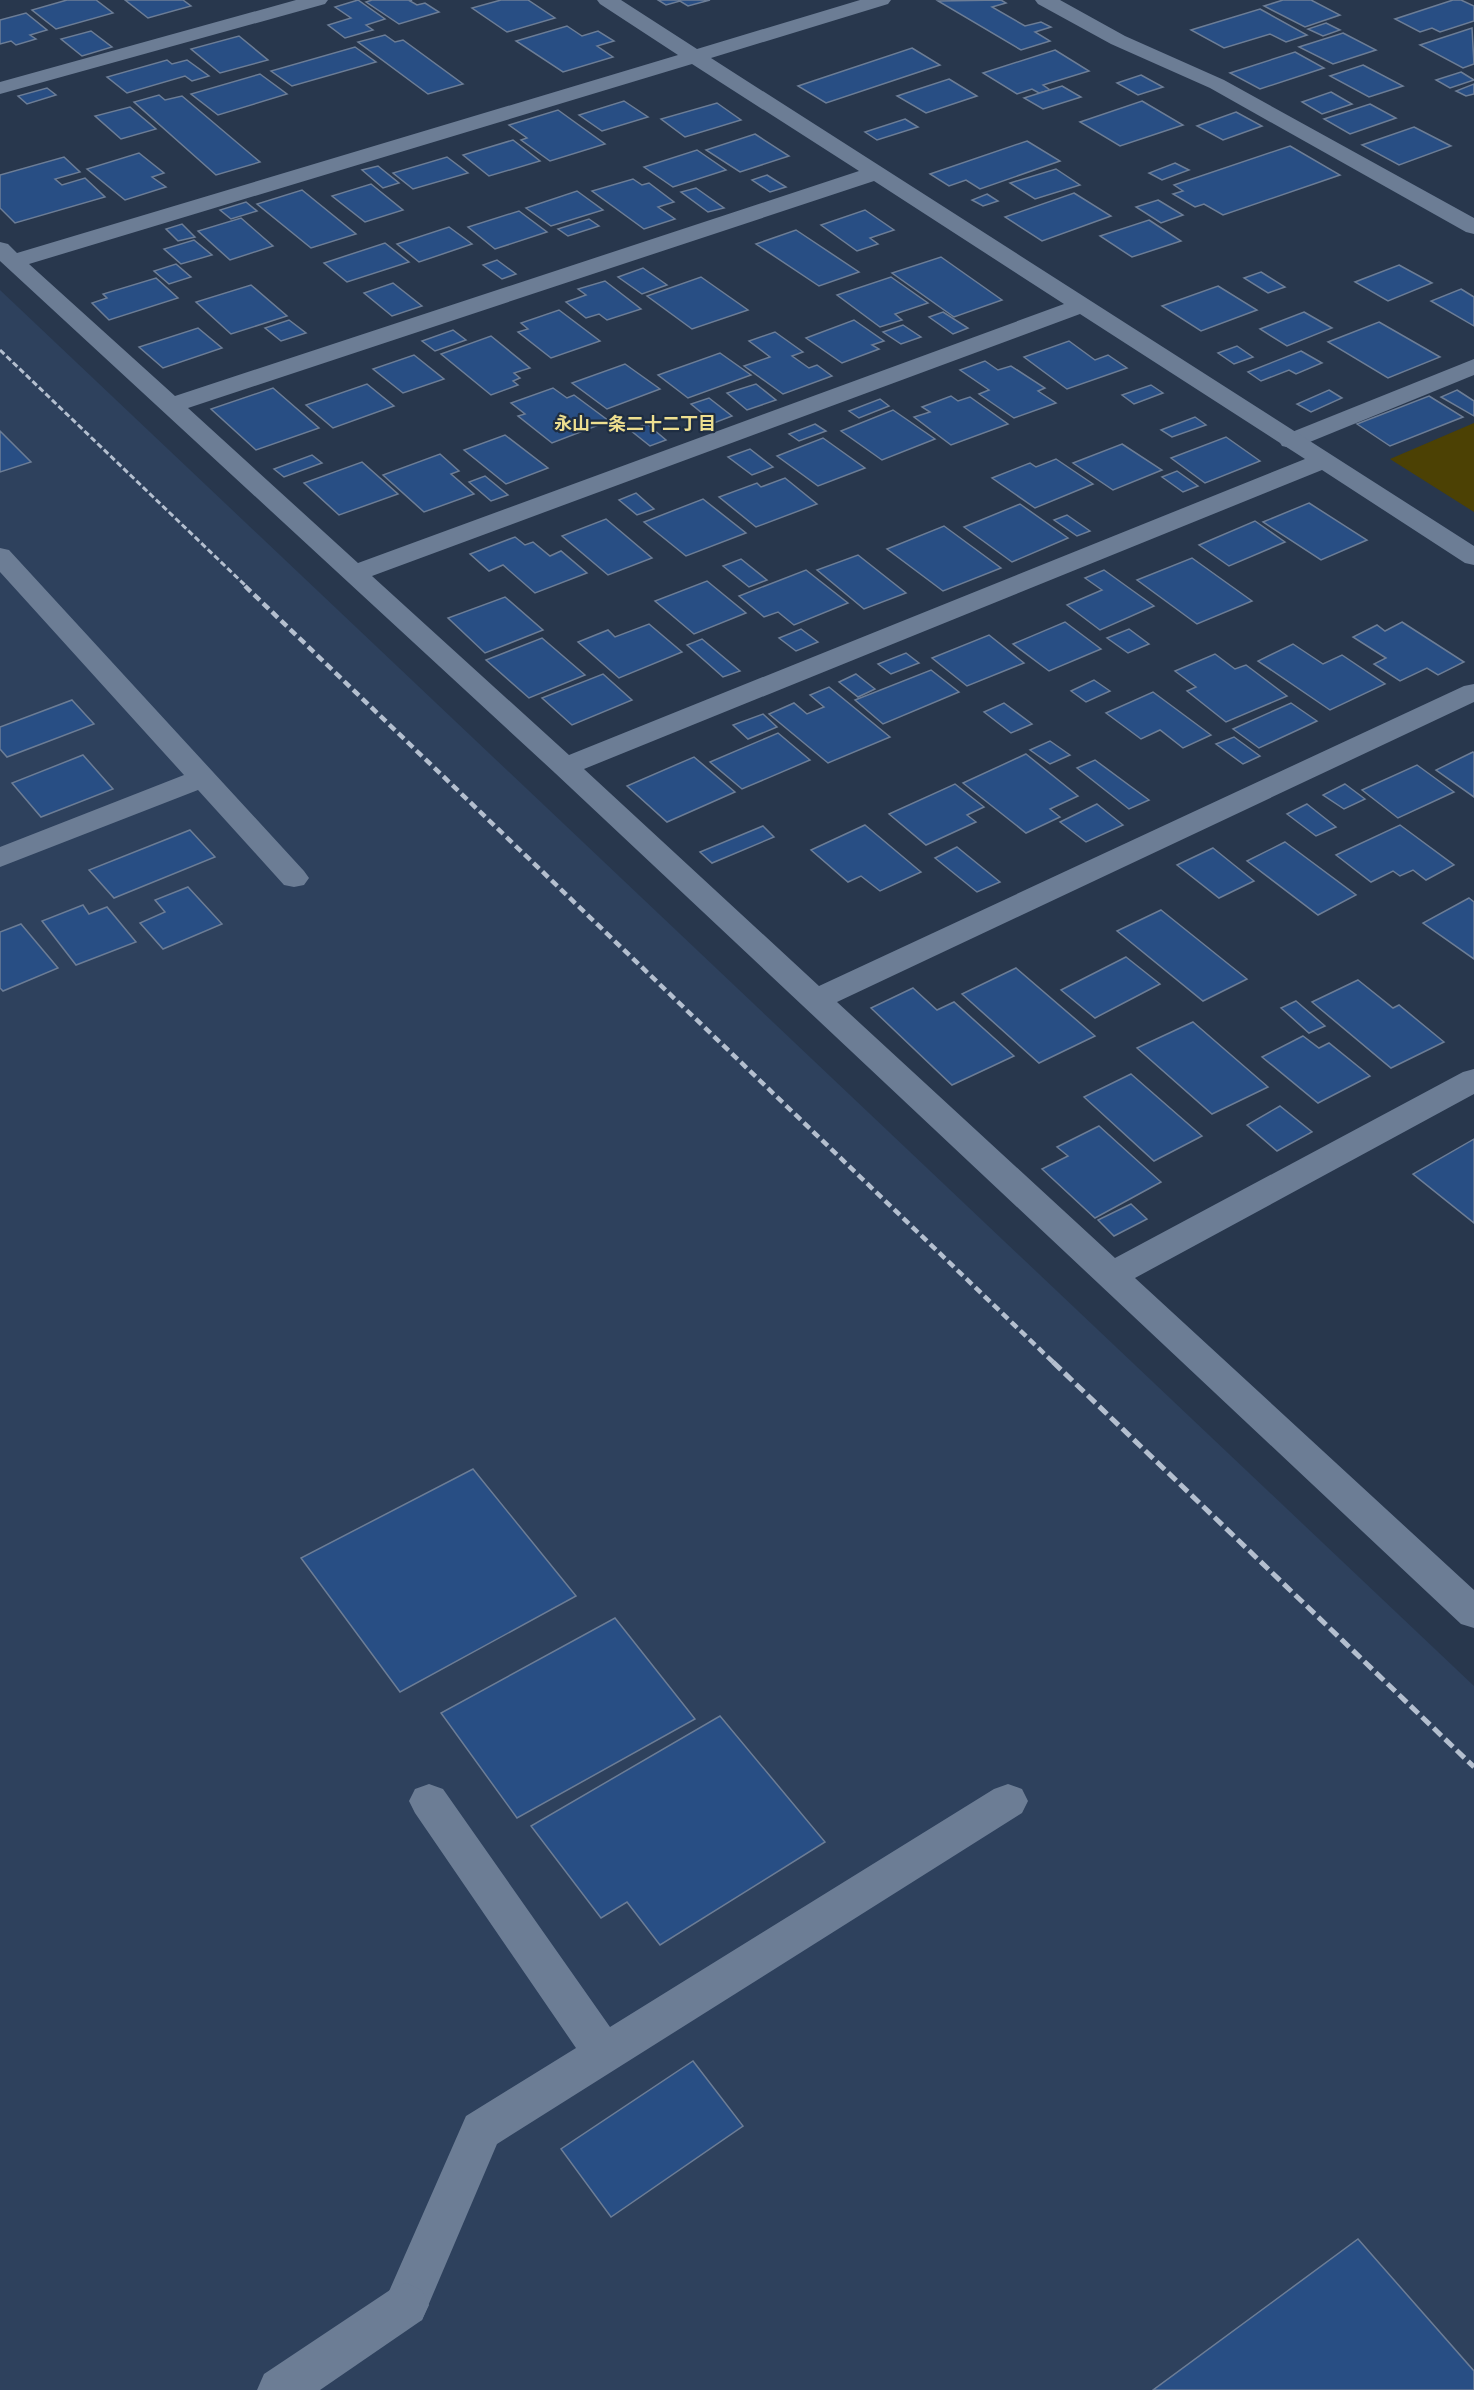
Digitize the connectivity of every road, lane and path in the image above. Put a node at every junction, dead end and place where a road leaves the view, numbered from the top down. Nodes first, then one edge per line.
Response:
1 (318, 0) edge
2 (607, 0) edge
3 (881, 0) edge
4 (1046, 0) edge
5 (695, 57) junction
6 (0, 88) edge
7 (876, 173) junction
8 (1474, 226) edge
9 (7, 255) edge
10 (1081, 306) junction
11 (1474, 366) edge
12 (172, 405) junction
13 (1291, 441) junction
14 (1322, 461) junction
15 (0, 556) edge
16 (1474, 557) edge
17 (355, 573) junction
18 (12, 585) edge
19 (1474, 692) edge
20 (565, 767) junction
21 (204, 777) junction
22 (0, 858) edge
23 (294, 878) dead end
24 (815, 1000) junction
25 (1474, 1080) edge
26 (1110, 1276) junction
27 (1474, 1613) edge
28 (1008, 1801) dead end
29 (429, 1802) dead end
30 (604, 2054) junction
31 (280, 2390) edge

1 - 6 street
2 - 5 street
3 - 5 street
4 - 8 street
5 - 7 street
5 - 9 street
7 - 10 street
7 - 12 street
9 - 12 street
10 - 13 street
10 - 17 street
11 - 13 street
12 - 17 street
13 - 14 street
14 - 16 street
14 - 20 street
15 - 18 street
17 - 20 street
18 - 21 street
19 - 24 street
20 - 24 street
21 - 22 street
21 - 23 street
24 - 26 street
25 - 26 street
26 - 27 street
28 - 30 street
29 - 30 street
30 - 31 street

